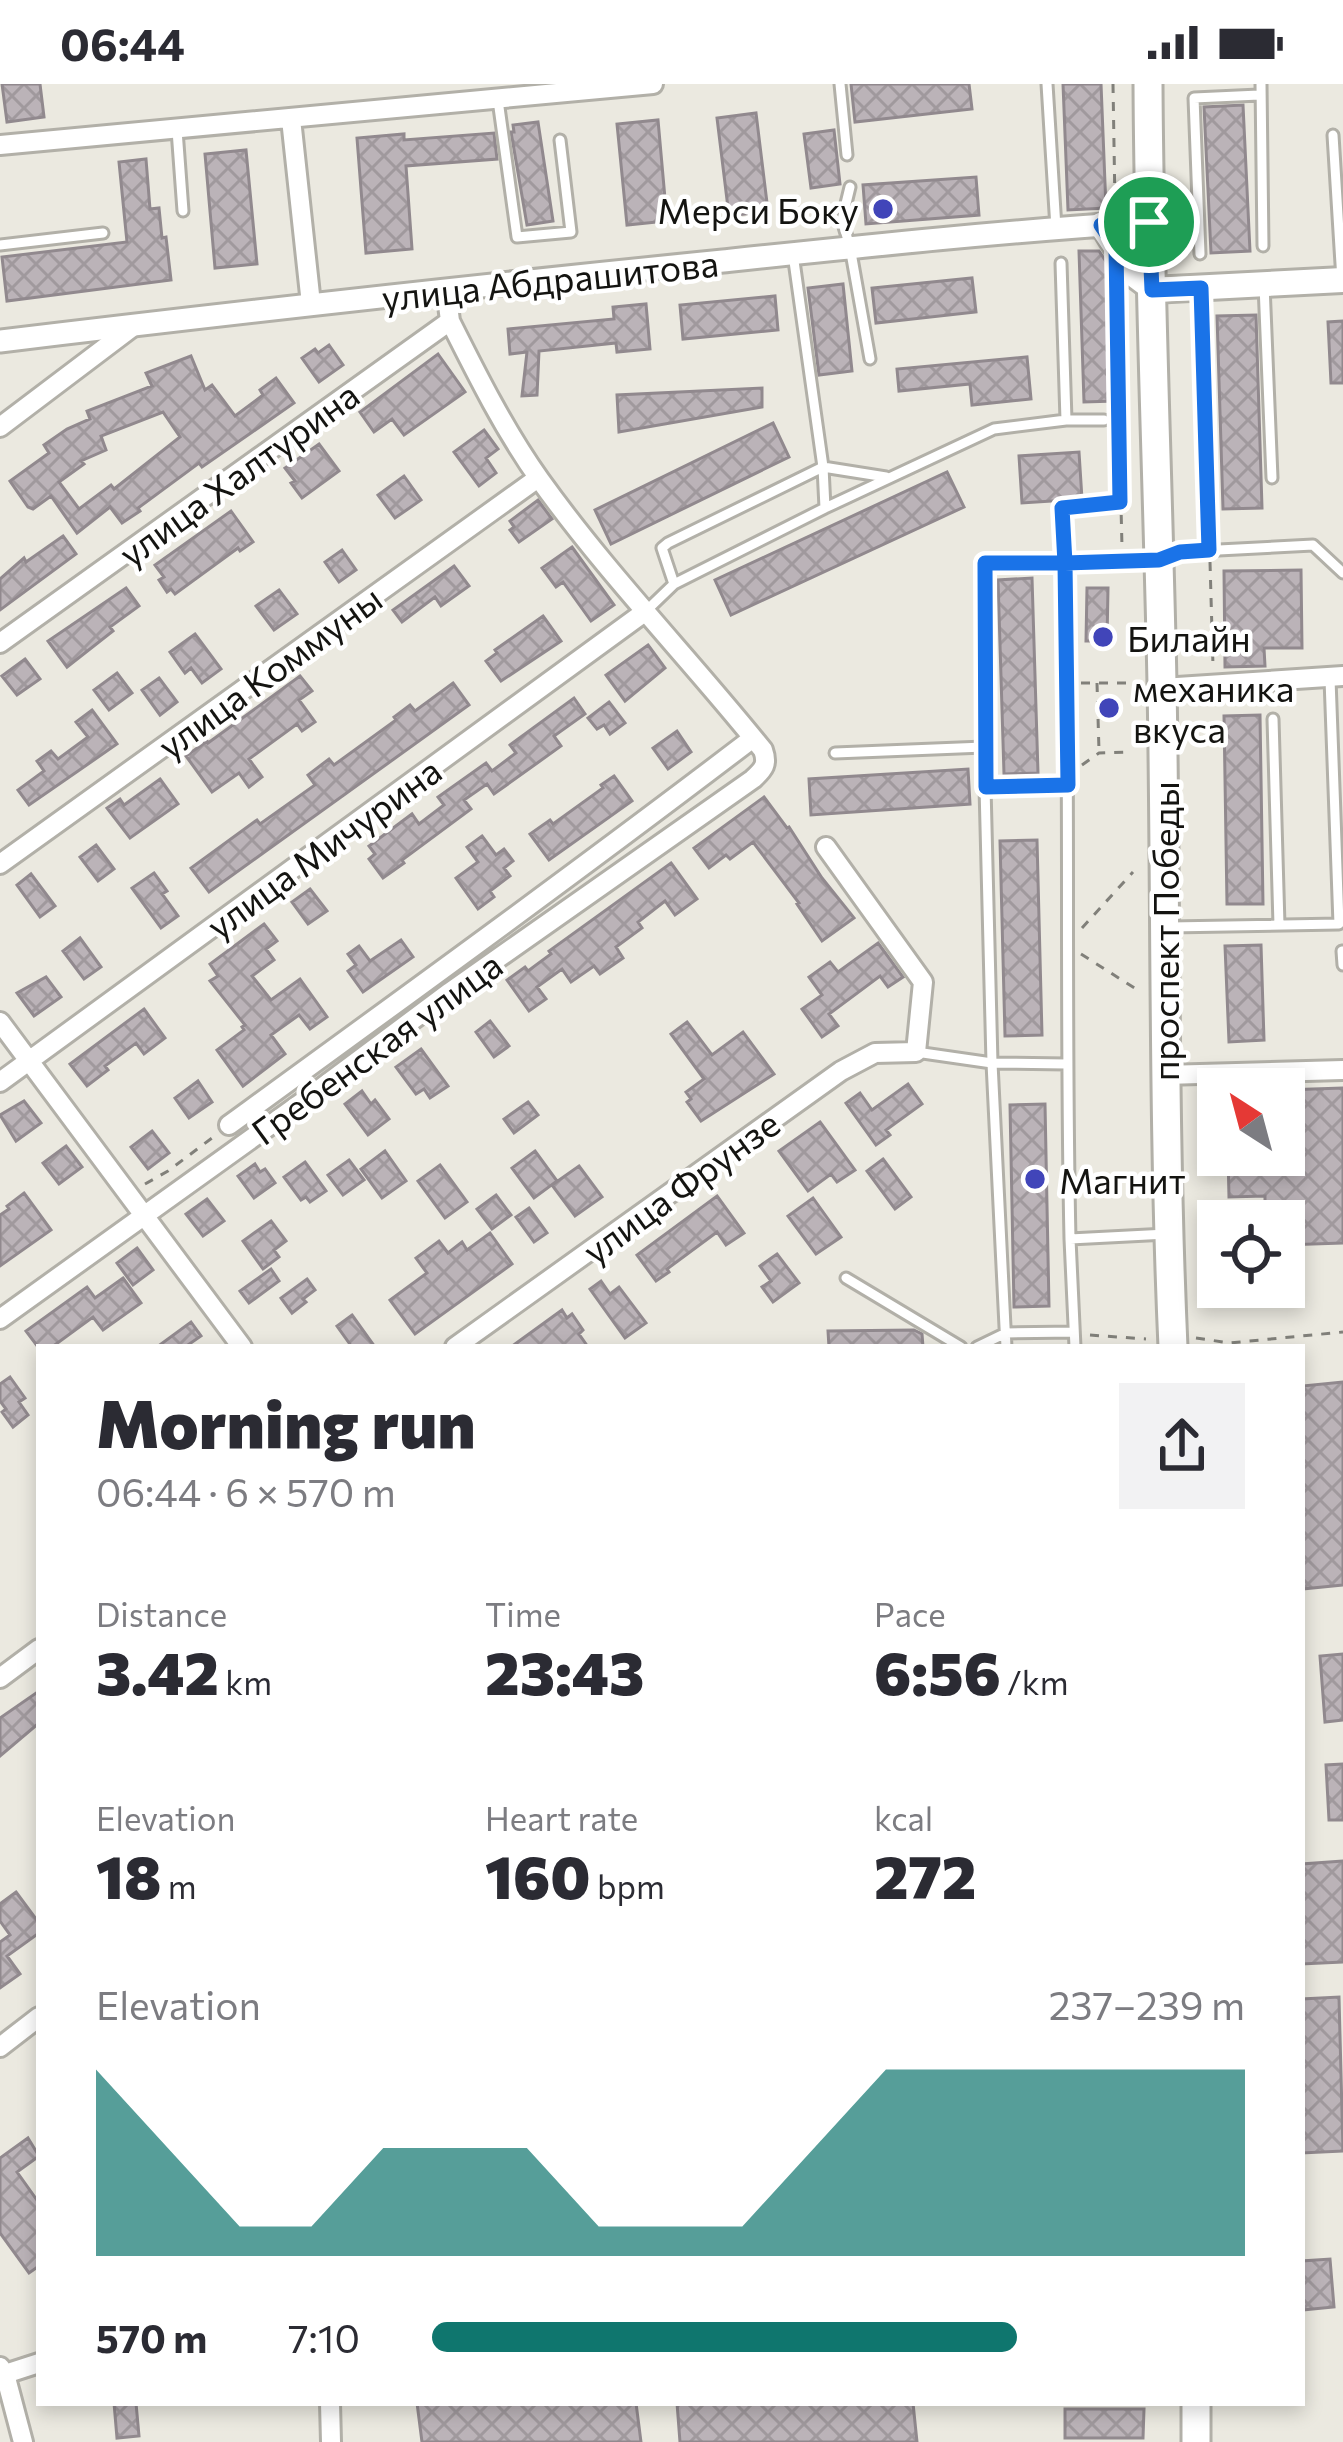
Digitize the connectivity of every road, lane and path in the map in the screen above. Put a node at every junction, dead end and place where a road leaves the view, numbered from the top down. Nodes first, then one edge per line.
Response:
1 (840, 84) edge
2 (1047, 84) edge
3 (1113, 84) edge
4 (1148, 84) edge
5 (642, 85) edge
6 (1260, 90) edge
7 (499, 100) junction
8 (290, 119) junction
9 (177, 130) junction
10 (1333, 135) dead end
11 (560, 140) dead end
12 (0, 146) edge
13 (847, 155) dead end
14 (850, 187) dead end
15 (183, 212) dead end
16 (1149, 222) junction
17 (1056, 228) junction
18 (1111, 232) junction
19 (103, 233) dead end
20 (0, 244) edge
21 (1263, 246) dead end
22 (850, 247) junction
23 (793, 254) junction
24 (1200, 254) dead end
25 (1061, 262) dead end
26 (1343, 280) edge
27 (1264, 285) junction
28 (1201, 288) junction
29 (446, 289) junction
30 (1152, 290) junction
31 (311, 304) junction
32 (450, 321) junction
33 (135, 325) junction
34 (0, 340) edge
35 (870, 359) dead end
36 (1066, 420) junction
37 (1104, 420) dead end
38 (0, 428) edge
39 (824, 466) junction
40 (538, 478) junction
41 (889, 478) junction
42 (1272, 478) dead end
43 (1120, 502) junction
44 (825, 508) junction
45 (1209, 550) junction
46 (1159, 560) junction
47 (1122, 561) junction
48 (1065, 563) junction
49 (1343, 573) edge
50 (674, 584) junction
51 (646, 611) junction
52 (0, 644) edge
53 (1337, 676) edge
54 (1068, 683) junction
55 (1097, 683) junction
56 (1127, 683) dead end
57 (1214, 686) junction
58 (1162, 688) junction
59 (1273, 719) dead end
60 (753, 738) junction
61 (984, 747) junction
62 (1130, 752) dead end
63 (835, 753) dead end
64 (1099, 753) junction
65 (1068, 780) junction
66 (986, 787) junction
67 (826, 847) dead end
68 (0, 865) edge
69 (1133, 872) dead end
70 (1279, 926) junction
71 (1164, 927) junction
72 (1067, 945) junction
73 (1342, 951) edge
74 (1343, 964) edge
75 (1136, 988) dead end
76 (0, 1022) edge
77 (916, 1052) junction
78 (29, 1062) junction
79 (992, 1064) junction
80 (1066, 1064) junction
81 (1343, 1070) edge
82 (1164, 1075) junction
83 (0, 1082) edge
84 (229, 1125) joint
85 (128, 1194) junction
86 (144, 1214) junction
87 (1167, 1234) junction
88 (1070, 1238) junction
89 (846, 1278) dead end
90 (0, 1318) edge
91 (1074, 1332) junction
92 (1343, 1333) edge
93 (1006, 1334) junction
94 (1172, 1342) edge
95 (240, 1344) edge
96 (459, 1344) edge
97 (957, 1344) edge
98 (984, 1344) edge
99 (1006, 1344) edge
100 (1075, 1344) edge
101 (36, 1651) edge
102 (0, 1678) edge
103 (36, 2019) edge
104 (0, 2047) edge
105 (36, 2364) edge
106 (2, 2373) edge
107 (330, 2406) edge
108 (1196, 2406) edge
109 (23, 2442) edge
110 (331, 2442) edge
111 (1196, 2442) edge

1 - 13 lane
2 - 17 lane
3 - 18 path
4 - 16 main road, проспект Победы
5 - 7 street
6 - 21 lane
6 - 24 lane
7 - 8 street
7 - 11 lane
8 - 9 street
8 - 31 street
9 - 12 street
9 - 15 lane
10 - 26 lane
14 - 22 lane
16 - 18 street, улица Абдрашитова
16 - 30 main road, проспект Победы
17 - 18 street, улица Абдрашитова
17 - 22 street, улица Абдрашитова
18 - 30 street
18 - 43 path
19 - 20 lane
22 - 23 street, улица Абдрашитова
22 - 35 lane
23 - 29 street, улица Абдрашитова
23 - 39 lane
25 - 36 lane
26 - 27 main road
27 - 28 main road
27 - 42 lane
28 - 30 main road
28 - 45 path
29 - 31 street, улица Абдрашитова
29 - 32 street
30 - 46 main road, проспект Победы
31 - 33 street, улица Абдрашитова
32 - 40 street
32 - 52 street, улица Халтурина
33 - 34 street, улица Абдрашитова
33 - 38 street
36 - 37 lane
36 - 41 lane
39 - 41 lane
39 - 44 lane
39 - 50 lane
40 - 51 street
40 - 68 street, улица Коммуны
41 - 44 lane
43 - 47 path
43 - 48 path
44 - 50 lane
45 - 46 lane
45 - 49 lane
45 - 57 path
46 - 47 lane
46 - 58 main road, проспект Победы
47 - 48 lane
48 - 54 lane
48 - 61 lane
50 - 51 lane
51 - 60 street
51 - 78 street, улица Мичурина
53 - 57 street
53 - 70 lane
54 - 55 path
54 - 65 lane
55 - 56 path
55 - 64 path
57 - 58 street
58 - 71 main road, проспект Победы
59 - 70 lane
60 - 84 street, Гребенская улица
60 - 86 street, Гребенская улица
61 - 63 lane
61 - 66 lane
62 - 64 path
64 - 65 path
65 - 66 lane
65 - 72 lane
66 - 79 lane
67 - 77 street
69 - 72 path
70 - 71 lane
71 - 82 main road, проспект Победы
72 - 75 path
72 - 80 lane
73 - 74 lane
76 - 78 street
77 - 79 lane
77 - 96 street, улица Фрунзе
78 - 83 street, улица Мичурина
78 - 85 street
79 - 80 lane
79 - 93 lane
80 - 88 lane
81 - 82 street
82 - 87 main road, проспект Победы
84 - 85 path
85 - 86 street
86 - 90 street, Гребенская улица
86 - 95 street
87 - 88 lane
87 - 94 main road, проспект Победы
88 - 91 lane
89 - 97 lane
91 - 93 lane
91 - 94 path
91 - 100 lane
92 - 94 path
93 - 98 lane
93 - 99 lane
101 - 102 street
103 - 104 street
105 - 106 street
106 - 109 street
107 - 110 street
108 - 111 main road

